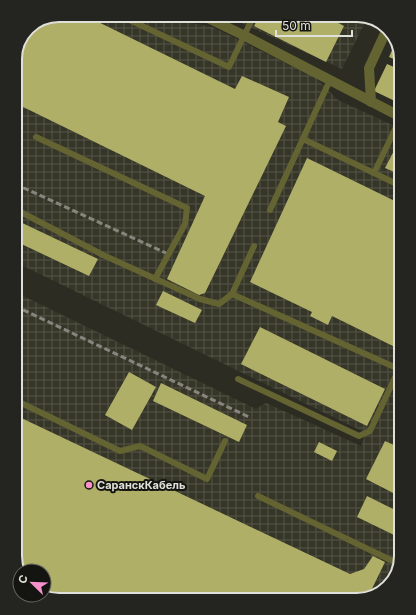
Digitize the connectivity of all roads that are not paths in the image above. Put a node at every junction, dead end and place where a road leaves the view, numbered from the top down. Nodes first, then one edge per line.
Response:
1 (135, 22) edge
2 (216, 22) edge
3 (251, 22) edge
4 (384, 34) edge
5 (245, 36) junction
6 (330, 80) junction
7 (371, 102) junction
8 (394, 114) edge
9 (393, 133) edge
10 (36, 137) dead end
11 (303, 139) junction
12 (374, 173) junction
13 (394, 183) edge
14 (270, 210) dead end
15 (22, 213) edge
16 (254, 246) dead end
17 (155, 279) junction
18 (232, 294) junction
19 (394, 366) edge
20 (238, 379) dead end
21 (394, 381) edge
22 (22, 403) edge
23 (225, 441) dead end
24 (258, 496) dead end
25 (394, 562) edge

1 - 5 lane
2 - 5 street
3 - 5 lane
4 - 7 street
5 - 6 street
6 - 7 street
6 - 11 lane
7 - 8 street
9 - 12 lane
10 - 17 lane
11 - 12 lane
11 - 14 lane
12 - 13 lane
15 - 17 lane
16 - 18 lane
17 - 18 lane
18 - 19 lane
20 - 21 lane
22 - 23 lane
24 - 25 lane

